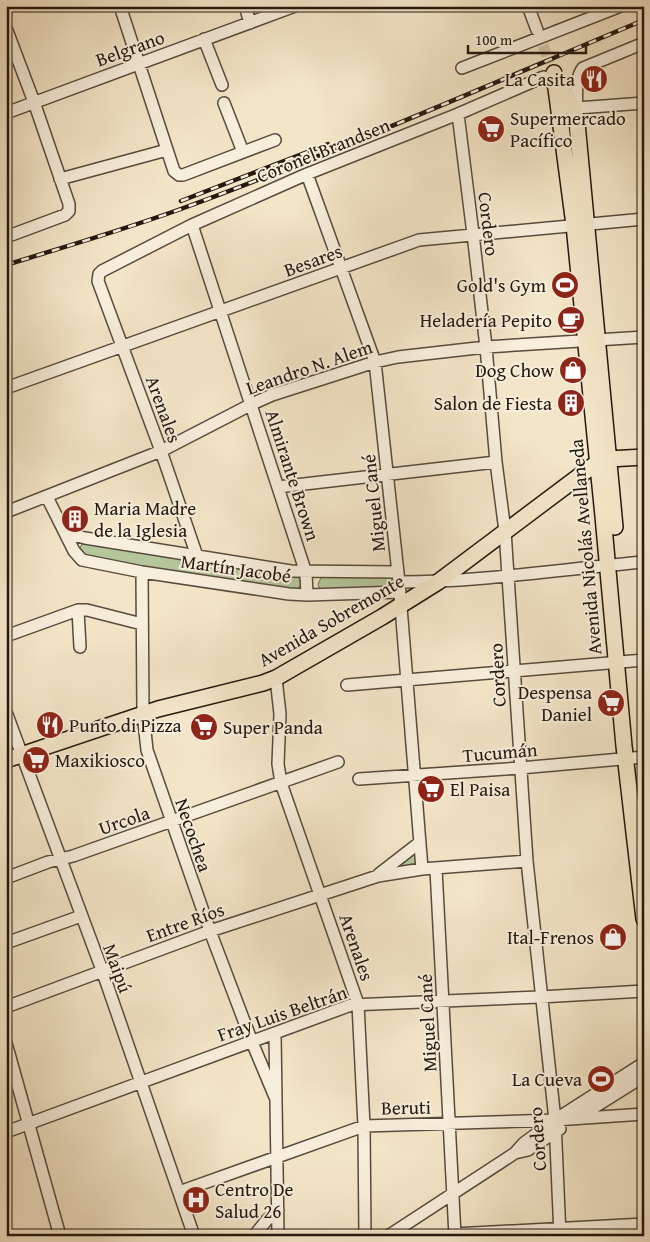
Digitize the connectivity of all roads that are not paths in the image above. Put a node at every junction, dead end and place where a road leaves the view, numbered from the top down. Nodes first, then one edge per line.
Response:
1 (120, 6) edge
2 (245, 6) edge
3 (295, 6) edge
4 (528, 6) edge
5 (621, 6) edge
6 (250, 23) junction
7 (6, 28) edge
8 (536, 30) tunnel mouth
9 (204, 40) junction
10 (644, 43) edge
11 (140, 63) junction
12 (462, 68) dead end
13 (222, 85) dead end
14 (558, 95) junction
15 (34, 102) junction
16 (224, 103) dead end
17 (644, 104) edge
18 (6, 113) edge
19 (458, 114) junction
20 (578, 115) junction
21 (275, 140) dead end
22 (167, 150) junction
23 (243, 152) junction
24 (307, 174) junction
25 (60, 179) junction
26 (644, 219) edge
27 (580, 224) junction
28 (192, 225) junction
29 (473, 234) junction
30 (6, 237) edge
31 (341, 269) junction
32 (99, 274) joint
33 (222, 311) junction
34 (644, 337) edge
35 (591, 340) junction
36 (122, 346) junction
37 (486, 347) junction
38 (375, 362) junction
39 (6, 388) edge
40 (252, 404) junction
41 (161, 451) junction
42 (644, 457) edge
43 (603, 460) junction
44 (496, 462) junction
45 (388, 474) junction
46 (278, 487) junction
47 (47, 497) junction
48 (6, 512) edge
49 (506, 531) junction
50 (66, 533) junction
51 (85, 538) junction
52 (73, 551) junction
53 (197, 556) junction
54 (644, 562) edge
55 (613, 565) junction
56 (142, 572) junction
57 (306, 573) junction
58 (509, 576) junction
59 (438, 582) junction
60 (400, 588) junction
61 (307, 595) junction
62 (78, 610) junction
63 (142, 624) junction
64 (6, 636) edge
65 (80, 647) dead end
66 (644, 660) edge
67 (621, 662) junction
68 (514, 671) junction
69 (276, 678) junction
70 (407, 680) junction
71 (347, 685) dead end
72 (6, 712) edge
73 (143, 713) junction
74 (22, 754) junction
75 (634, 758) edge
76 (6, 760) edge
77 (338, 762) dead end
78 (520, 768) junction
79 (414, 776) junction
80 (359, 779) dead end
81 (281, 783) junction
82 (171, 822) junction
83 (644, 837) edge
84 (419, 843) junction
85 (640, 851) edge
86 (61, 859) junction
87 (526, 861) junction
88 (436, 869) junction
89 (422, 870) junction
90 (378, 876) junction
91 (6, 878) edge
92 (320, 894) junction
93 (81, 916) junction
94 (644, 919) edge
95 (210, 931) junction
96 (6, 943) edge
97 (102, 970) junction
98 (644, 991) edge
99 (540, 997) junction
100 (443, 1001) junction
101 (358, 1004) junction
102 (6, 1007) edge
103 (275, 1034) junction
104 (252, 1042) junction
105 (6, 1043) edge
106 (644, 1064) edge
107 (644, 1076) edge
108 (140, 1082) junction
109 (275, 1096) junction
110 (644, 1114) edge
111 (576, 1119) junction
112 (29, 1124) junction
113 (449, 1124) junction
114 (364, 1126) junction
115 (555, 1126) junction
116 (6, 1132) edge
117 (277, 1156) junction
118 (179, 1192) junction
119 (452, 1195) junction
120 (278, 1210) junction
121 (644, 1224) edge
122 (560, 1232) edge
123 (454, 1235) edge
124 (60, 1236) edge
125 (194, 1236) edge
126 (254, 1236) edge
127 (278, 1236) edge
128 (365, 1236) edge
129 (387, 1236) edge

1 - 11 street
2 - 6 street
3 - 6 street, Belgrano
4 - 8 street
5 - 12 street
6 - 9 street, Belgrano
7 - 15 street
9 - 11 street, Belgrano
9 - 13 street
10 - 20 street
11 - 15 street, Belgrano
11 - 22 street
14 - 19 street, Coronel Brandsen
14 - 20 main road, Avenida Nicolás Avellaneda
14 - 27 main road, Avenida Nicolás Avellaneda
15 - 18 street, Belgrano
15 - 25 street
16 - 23 street
17 - 20 street
19 - 24 street, Coronel Brandsen
19 - 29 street, Cordero
20 - 27 main road, Avenida Nicolás Avellaneda
21 - 23 street
22 - 23 street
22 - 25 street
24 - 28 street, Coronel Brandsen
24 - 31 street, Miguel Cané
25 - 30 street
26 - 27 street, Besares
27 - 29 street, Besares
27 - 35 main road, Avenida Nicolás Avellaneda
28 - 32 street, Coronel Brandsen
28 - 33 street, Almirante Brown
29 - 31 street, Besares
29 - 37 street, Cordero
31 - 33 street, Besares
31 - 38 street, Miguel Cané
32 - 36 street, Arenales
33 - 36 street, Besares
33 - 40 street, Almirante Brown
34 - 35 street, Leandro N. Alem
35 - 37 street, Leandro N. Alem
35 - 43 main road, Avenida Nicolás Avellaneda
36 - 39 street, Besares
36 - 41 street, Arenales
37 - 38 street, Leandro N. Alem
37 - 44 street, Cordero
38 - 40 street, Leandro N. Alem
38 - 45 street, Miguel Cané
40 - 41 street, Leandro N. Alem
40 - 46 street, Almirante Brown
41 - 47 street, Leandro N. Alem
41 - 53 street, Arenales
42 - 43 main road
43 - 49 main road, Avenida Sobremonte
43 - 55 main road, Avenida Nicolás Avellaneda
44 - 45 street
44 - 49 street, Cordero
45 - 46 street
45 - 60 street, Miguel Cané
46 - 57 street, Almirante Brown
47 - 48 street, Leandro N. Alem
47 - 50 street
49 - 58 street, Cordero
49 - 59 main road, Avenida Sobremonte
50 - 51 street
50 - 52 street
51 - 52 street
51 - 53 street, Martín Jacobé
52 - 56 street, Martín Jacobé
53 - 57 street, Martín Jacobé
54 - 55 street
55 - 58 street
55 - 67 main road, Avenida Nicolás Avellaneda
56 - 61 street, Martín Jacobé
56 - 63 street, Necochea
57 - 60 street, Martín Jacobé
57 - 61 street, Almirante Brown
58 - 59 street
58 - 68 street, Cordero
59 - 60 main road, Avenida Sobremonte
59 - 60 street
60 - 61 street, Martín Jacobé
60 - 69 main road, Avenida Sobremonte
60 - 70 street, Miguel Cané
62 - 63 street
62 - 64 street
62 - 65 street
63 - 73 street, Necochea
66 - 67 street
67 - 68 street
67 - 75 main road, Avenida Nicolás Avellaneda
68 - 70 street
68 - 78 street, Cordero
69 - 73 main road, Avenida Sobremonte
69 - 81 street, Arenales
70 - 71 street
70 - 79 street, Miguel Cané
72 - 74 street, Maipú
73 - 74 main road, Avenida Sobremonte
73 - 82 street, Necochea
74 - 76 main road, Avenida Sobremonte
74 - 86 street, Maipú
75 - 78 street, Tucumán
75 - 83 main road, Avenida Nicolás Avellaneda
75 - 85 main road, Avenida Nicolás Avellaneda
77 - 81 street, Urcola
78 - 79 street, Tucumán
78 - 87 street, Cordero
79 - 80 street, Tucumán
79 - 84 street, Miguel Cané
81 - 82 street, Urcola
81 - 92 street, Arenales
82 - 86 street, Urcola
82 - 95 street, Necochea
84 - 89 street, Miguel Cané
84 - 90 street, Entre Ríos
85 - 94 main road, Avenida Nicolás Avellaneda
86 - 91 street, Urcola
86 - 93 street, Maipú
87 - 88 street, Entre Ríos
87 - 99 street, Cordero
88 - 89 street, Entre Ríos
88 - 100 street, Miguel Cané
89 - 90 street, Entre Ríos
90 - 92 street, Entre Ríos
92 - 95 street, Entre Ríos
92 - 101 street, Arenales
93 - 96 street
93 - 97 street, Maipú
95 - 97 street, Entre Ríos
95 - 104 street, Necochea
97 - 102 street, Entre Ríos
97 - 108 street, Maipú
98 - 99 street, Fray Luis Beltrán
99 - 100 street, Fray Luis Beltrán
99 - 115 street, Cordero
100 - 101 street, Fray Luis Beltrán
100 - 113 street, Miguel Cané
101 - 103 street, Fray Luis Beltrán
101 - 114 street, Arenales
103 - 104 street, Fray Luis Beltrán
103 - 109 street, Necochea
104 - 108 street, Fray Luis Beltrán
104 - 109 street, Necochea
105 - 112 street
106 - 115 street
107 - 111 street
108 - 112 street, Fray Luis Beltrán
108 - 118 street, Maipú
109 - 117 street, Necochea
110 - 111 street, Beruti
111 - 115 street, Beruti
112 - 116 street, Fray Luis Beltrán
112 - 124 street
113 - 114 street, Beruti
113 - 115 street, Beruti
113 - 119 street, Miguel Cané
114 - 117 street, Beruti
114 - 128 street, Arenales
115 - 119 street
115 - 122 street, Cordero
117 - 118 street, Beruti
117 - 120 street, Necochea
118 - 125 street, Maipú
119 - 123 street, Miguel Cané
119 - 129 street
120 - 126 street
120 - 127 street, Necochea
121 - 122 street
122 - 123 street

